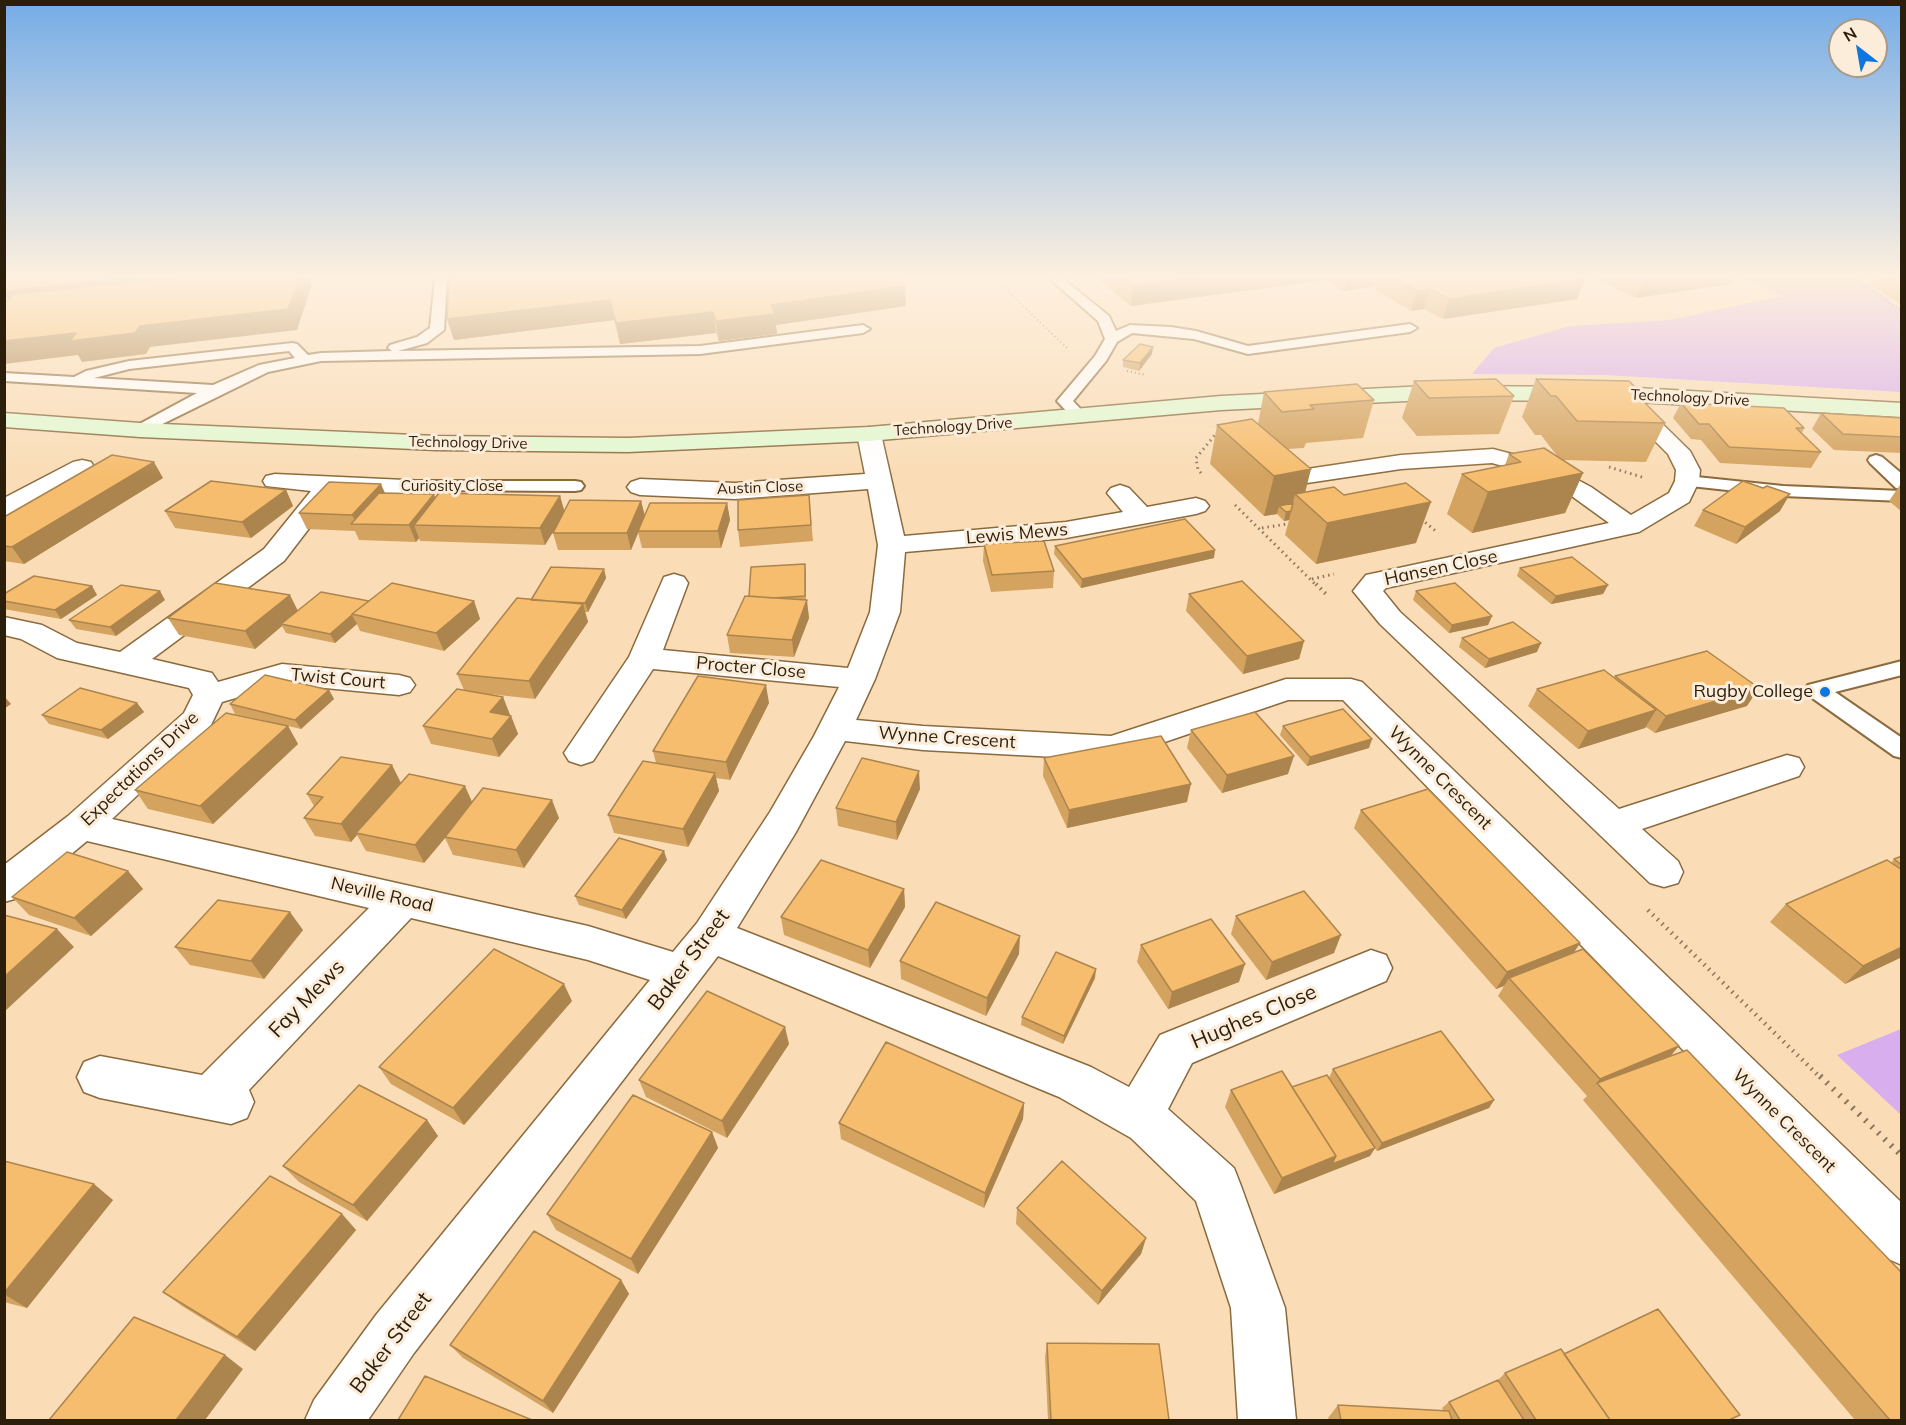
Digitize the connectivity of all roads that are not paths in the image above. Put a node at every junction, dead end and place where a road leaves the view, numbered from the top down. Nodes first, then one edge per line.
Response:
1 (407, 344) edge
2 (745, 344) edge
3 (1109, 344) edge
4 (1229, 344) edge
5 (1288, 344) edge
6 (368, 356) junction
7 (303, 360) junction
8 (4, 377) edge
9 (76, 382) junction
10 (215, 390) junction
11 (1619, 394) junction
12 (1902, 410) edge
13 (1080, 417) junction
14 (4, 420) edge
15 (140, 430) junction
16 (869, 434) junction
17 (1876, 460) edge
18 (82, 467) dead end
19 (1307, 476) dead end
20 (275, 481) dead end
21 (879, 481) junction
22 (1686, 484) junction
23 (1902, 484) edge
24 (329, 485) junction
25 (418, 486) joint
26 (575, 486) dead end
27 (640, 487) dead end
28 (1120, 493) dead end
29 (1902, 496) edge
30 (1196, 506) dead end
31 (4, 508) edge
32 (1141, 516) junction
33 (1630, 526) junction
34 (892, 545) junction
35 (674, 583) dead end
36 (4, 626) edge
37 (644, 658) junction
38 (126, 663) junction
39 (1902, 668) edge
40 (859, 679) junction
41 (399, 685) dead end
42 (208, 696) junction
43 (835, 729) junction
44 (1902, 750) edge
45 (581, 753) dead end
46 (1787, 767) dead end
47 (1613, 825) junction
48 (81, 826) junction
49 (1664, 872) dead end
50 (4, 887) edge
51 (403, 900) junction
52 (711, 935) junction
53 (1371, 968) dead end
54 (681, 972) junction
55 (100, 1077) dead end
56 (1138, 1116) junction
57 (1902, 1239) edge
58 (334, 1420) edge
59 (1267, 1420) edge

1 - 6 lane
2 - 6 lane
3 - 13 lane
4 - 5 lane
6 - 7 lane
7 - 9 lane
7 - 10 lane
8 - 9 lane
9 - 10 lane
10 - 15 lane
11 - 12 street, Technology Drive
11 - 13 street, Technology Drive
11 - 22 street
13 - 16 street, Technology Drive
14 - 15 street, Technology Drive
15 - 16 street, Technology Drive
16 - 21 street, Baker Street
17 - 23 lane
18 - 31 street
19 - 33 street
20 - 24 street, Curiosity Close
21 - 27 street, Austin Close
21 - 34 street, Baker Street
22 - 29 lane
22 - 33 street, Hansen Close
24 - 25 street, Curiosity Close
24 - 38 street
25 - 26 lane, Curiosity Close
28 - 32 street
30 - 32 street, Lewis Mews
32 - 34 street, Lewis Mews
33 - 47 street, Hansen Close
34 - 40 street, Baker Street
35 - 37 street
36 - 38 street, Expectations Drive
37 - 40 street, Procter Close
37 - 45 street
38 - 42 street, Expectations Drive
39 - 44 lane
40 - 43 street, Baker Street
41 - 42 street, Twist Court
42 - 48 street, Expectations Drive
43 - 52 street, Baker Street
43 - 57 street, Wynne Crescent
46 - 47 street
47 - 49 street, Hansen Close
48 - 50 street, Expectations Drive
48 - 51 street, Neville Road
51 - 54 street, Neville Road
51 - 55 street, Fay Mews
52 - 54 street, Baker Street
52 - 56 street
53 - 56 street, Hughes Close
54 - 58 street, Baker Street
56 - 59 street

